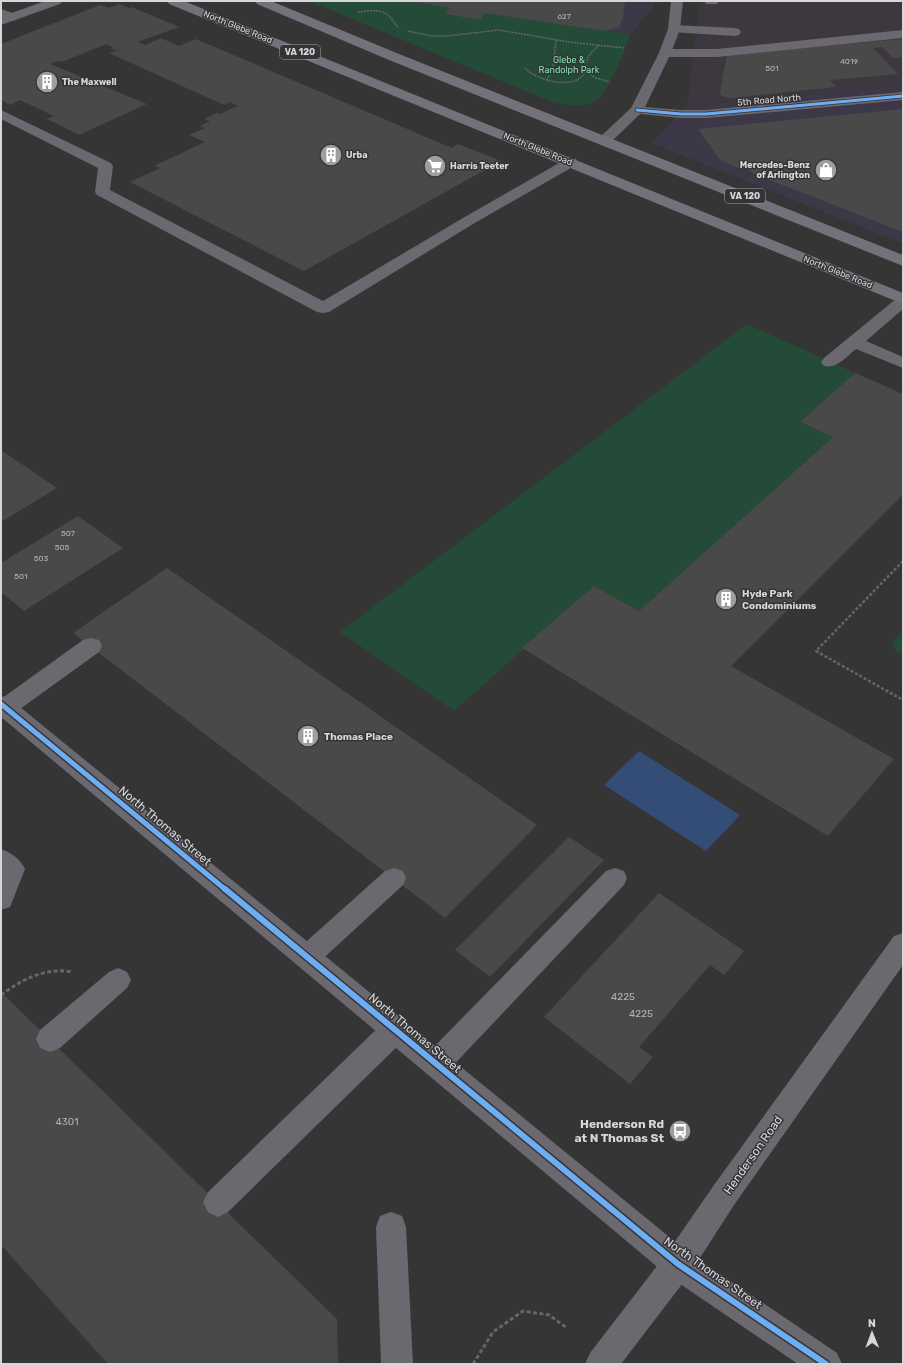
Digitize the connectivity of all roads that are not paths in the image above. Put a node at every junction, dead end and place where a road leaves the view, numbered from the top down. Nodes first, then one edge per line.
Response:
1 (56, 1) edge
2 (173, 1) edge
3 (261, 1) edge
4 (677, 1) edge
5 (710, 1) edge
6 (713, 1) edge
7 (5, 17) edge
8 (674, 29) junction
9 (735, 32) dead end
10 (903, 34) edge
11 (665, 53) junction
12 (903, 96) edge
13 (637, 110) junction
14 (1, 114) edge
15 (605, 140) junction
16 (580, 156) junction
17 (903, 261) edge
18 (903, 300) edge
19 (854, 342) junction
20 (830, 362) dead end
21 (903, 363) edge
22 (91, 646) dead end
23 (3, 707) edge
24 (1, 858) edge
25 (394, 878) dead end
26 (615, 878) dead end
27 (1, 900) edge
28 (903, 944) edge
29 (307, 957) junction
30 (118, 980) dead end
31 (396, 1030) junction
32 (50, 1039) dead end
33 (436, 1064) junction
34 (218, 1202) dead end
35 (391, 1227) dead end
36 (678, 1264) junction
37 (397, 1364) edge
38 (601, 1364) edge
39 (826, 1364) edge

1 - 7 main road
2 - 16 main road, North Glebe Road / VA 120
3 - 15 main road, VA 120
4 - 8 street
5 - 6 street
8 - 9 street
8 - 11 street
10 - 11 street
11 - 13 street
12 - 13 street, 5th Road North
13 - 15 street
14 - 16 street
15 - 16 main road
15 - 17 main road, VA 120
16 - 18 main road, North Glebe Road / VA 120
18 - 19 street
19 - 20 street
19 - 21 street
22 - 23 street
23 - 29 street, North Thomas Street
24 - 27 street
25 - 29 street
26 - 33 street
28 - 36 street, Henderson Road
29 - 31 street, North Thomas Street
30 - 32 street
31 - 33 street, North Thomas Street
31 - 34 street
33 - 36 street, North Thomas Street
35 - 37 street
36 - 38 street, Henderson Road
36 - 39 street, North Thomas Street

